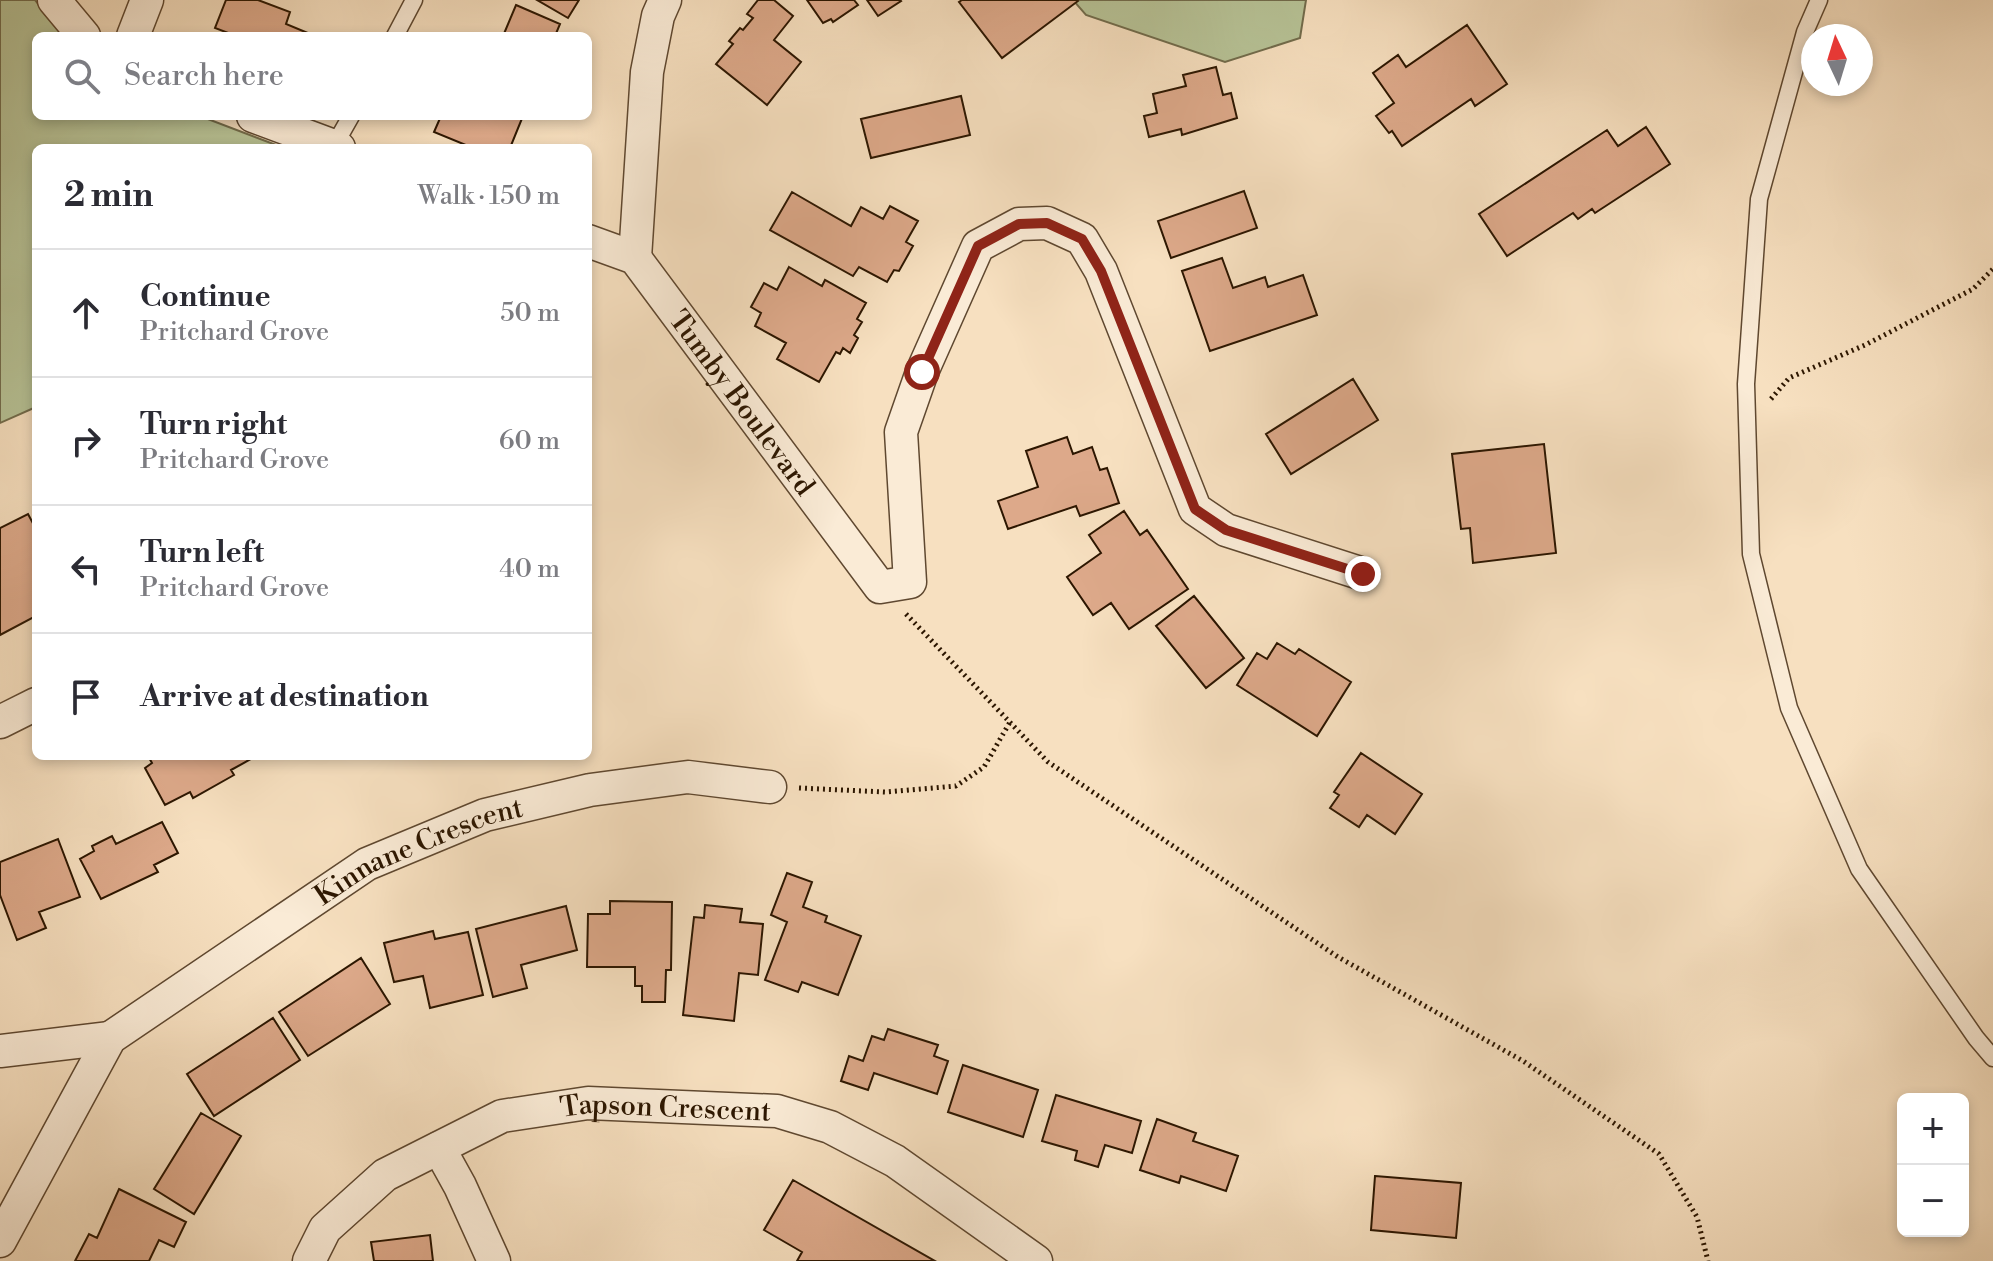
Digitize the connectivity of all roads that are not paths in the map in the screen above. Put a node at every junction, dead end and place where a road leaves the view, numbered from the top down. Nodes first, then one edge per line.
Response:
1 (54, 0) edge
2 (147, 0) edge
3 (414, 0) edge
4 (665, 0) edge
5 (1819, 0) edge
6 (81, 32) edge
7 (135, 32) edge
8 (397, 32) edge
9 (264, 120) edge
10 (349, 120) edge
11 (328, 144) edge
12 (337, 144) edge
13 (592, 242) edge
14 (635, 258) junction
15 (1363, 574) dead end
16 (32, 706) edge
17 (0, 722) edge
18 (770, 787) road end
19 (110, 1038) junction
20 (0, 1051) edge
21 (1993, 1058) edge
22 (439, 1148) junction
23 (0, 1241) edge
24 (309, 1261) edge
25 (494, 1261) edge
26 (1036, 1261) edge

1 - 6 street
2 - 7 street
3 - 8 lane
4 - 14 street
5 - 21 lane
9 - 11 street
10 - 12 lane
13 - 14 street
14 - 15 street, Tumby Boulevard
16 - 17 street
18 - 19 street, Kinnane Crescent
19 - 20 street, Kinnane Crescent
19 - 23 street, Kinnane Crescent
22 - 24 street, Tapson Crescent
22 - 25 street
22 - 26 street, Tapson Crescent

